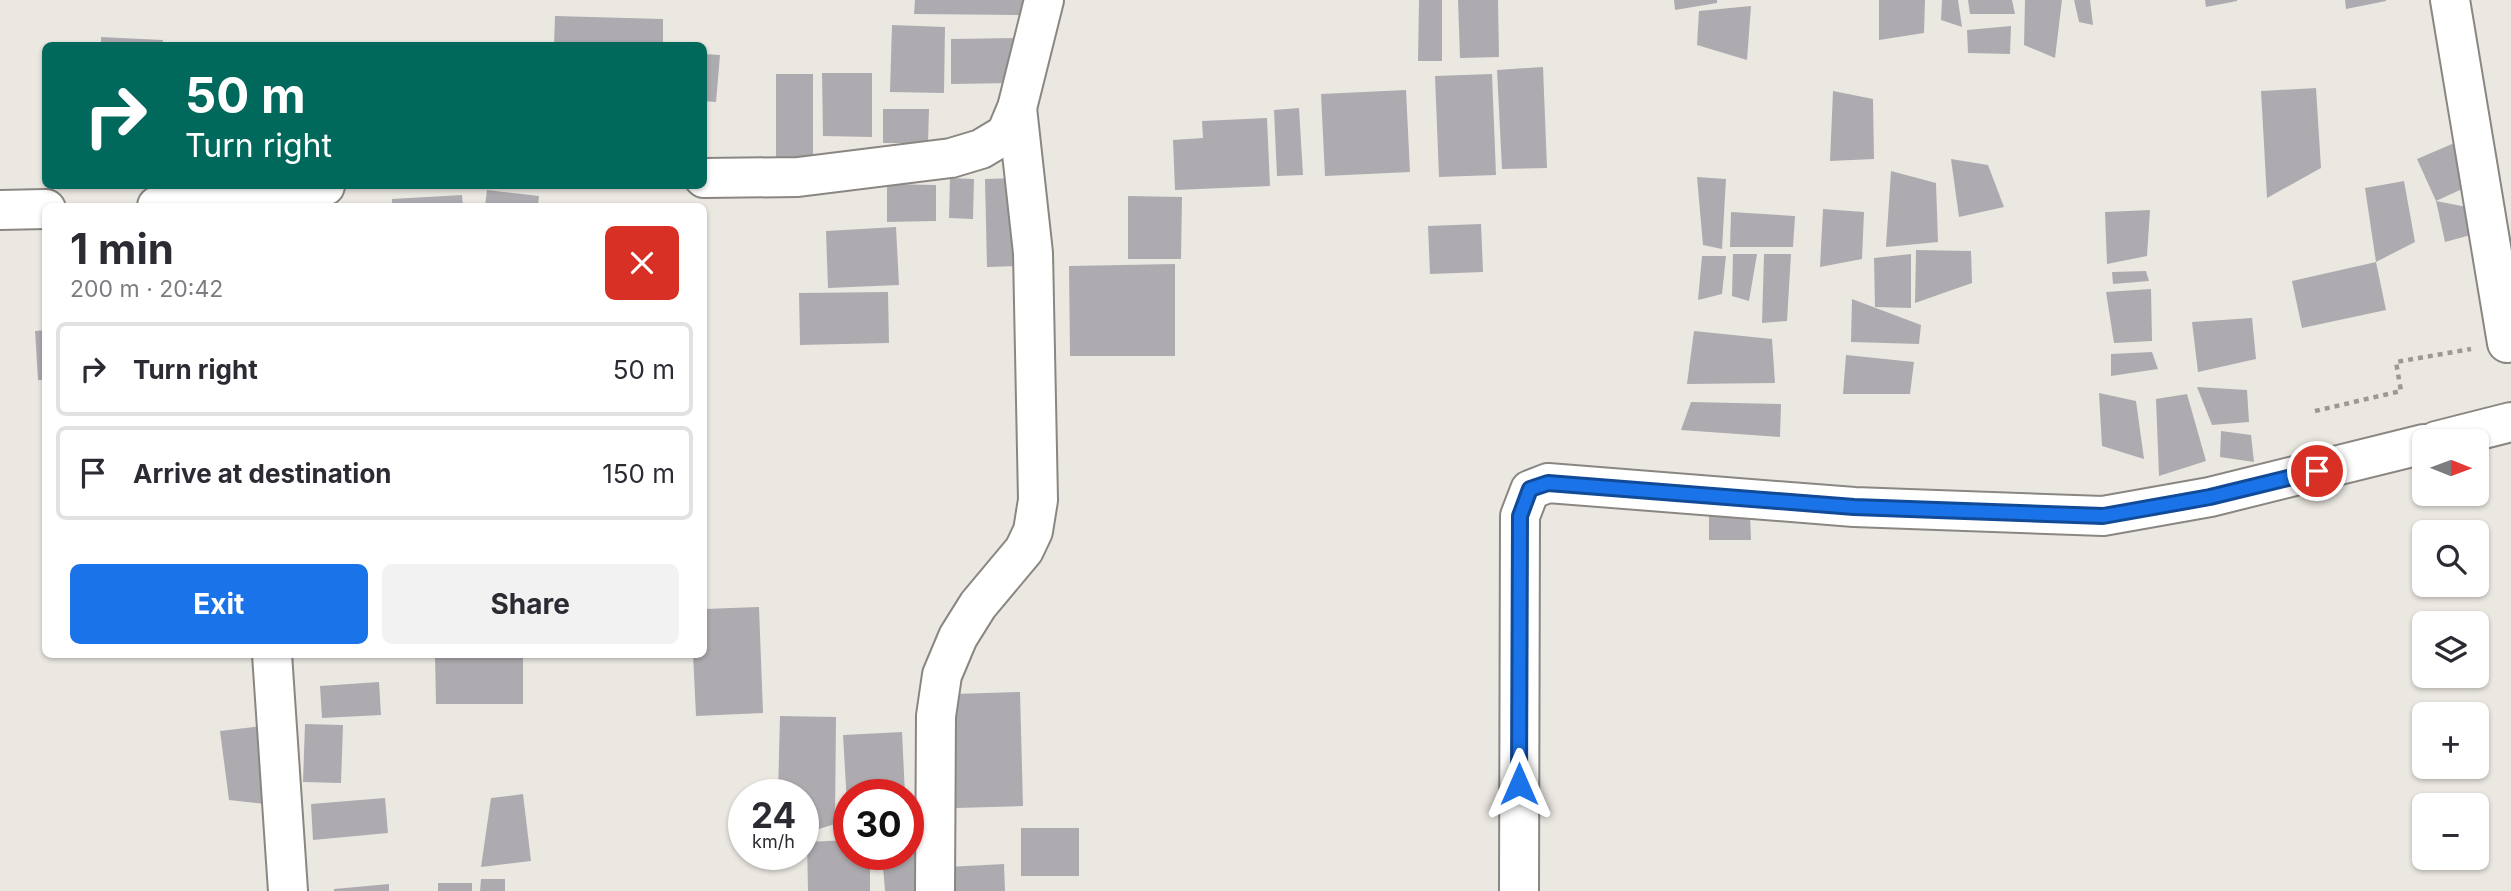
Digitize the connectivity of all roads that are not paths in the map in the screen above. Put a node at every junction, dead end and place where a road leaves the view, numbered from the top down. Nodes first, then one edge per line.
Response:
1 (1044, 0) edge
2 (2450, 0) edge
3 (1017, 108) junction
4 (707, 178) edge
5 (312, 189) edge
6 (253, 203) edge
7 (42, 209) edge
8 (0, 210) edge
9 (2507, 343) road end
10 (2511, 422) edge
11 (2483, 429) edge
12 (2412, 447) edge
13 (272, 658) edge
14 (935, 890) edge
15 (288, 891) edge
16 (1519, 891) edge

1 - 3 street
2 - 9 street
3 - 4 street
3 - 14 street
5 - 6 street
7 - 8 street
10 - 11 street
12 - 16 street
13 - 15 street

